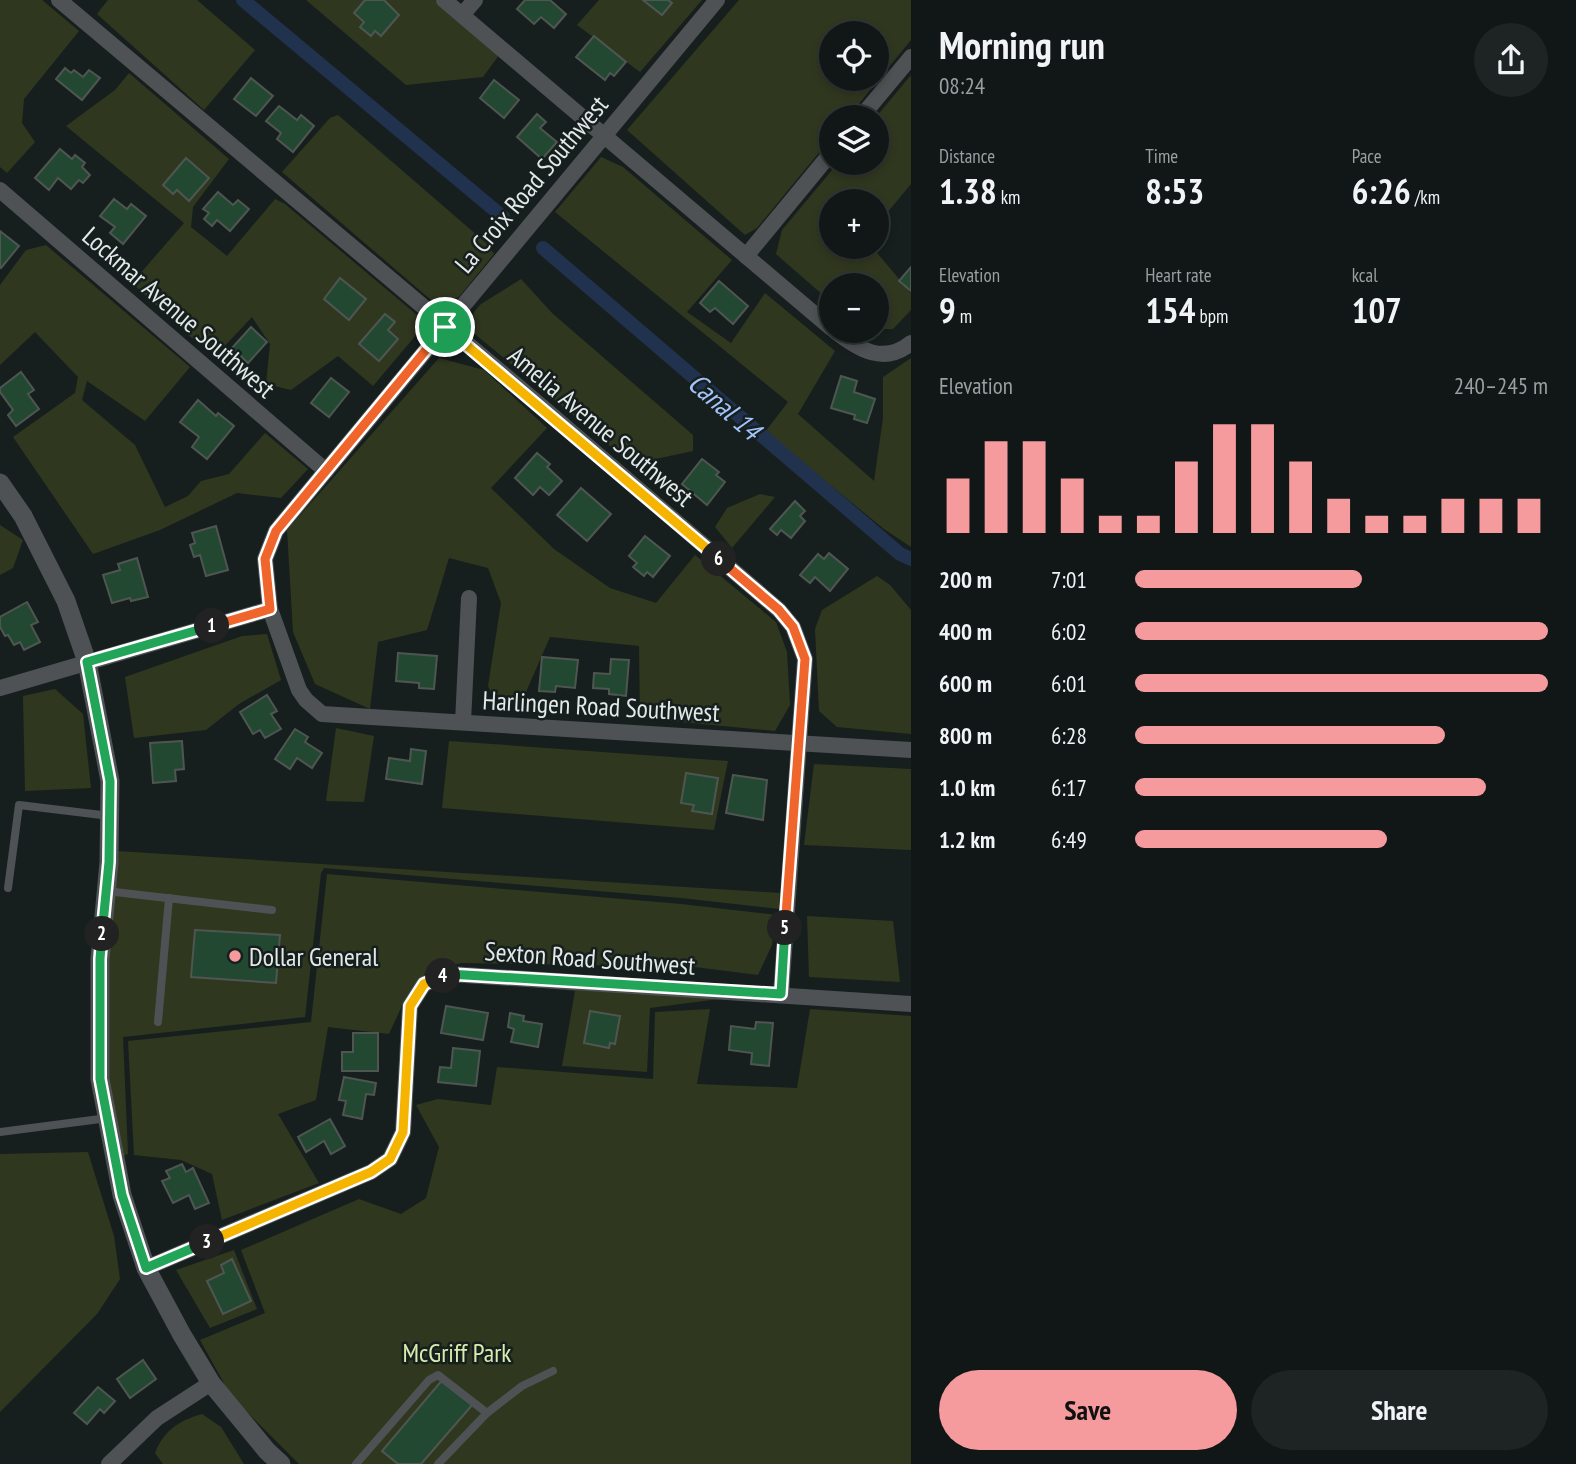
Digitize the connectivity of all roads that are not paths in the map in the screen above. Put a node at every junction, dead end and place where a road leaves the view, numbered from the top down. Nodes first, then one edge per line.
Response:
1 (59, 0) edge
2 (444, 0) edge
3 (475, 0) edge
4 (717, 0) edge
5 (462, 15) junction
6 (911, 57) edge
7 (871, 105) edge
8 (604, 135) junction
9 (819, 168) edge
10 (0, 190) edge
11 (746, 256) junction
12 (819, 317) edge
13 (445, 327) junction
14 (852, 343) edge
15 (911, 343) edge
16 (326, 471) junction
17 (0, 482) edge
18 (469, 598) dead end
19 (270, 609) junction
20 (87, 662) junction
21 (0, 688) edge
22 (299, 690) joint
23 (463, 722) junction
24 (798, 742) junction
25 (911, 750) edge
26 (110, 816) junction
27 (8, 888) dead end
28 (106, 891) junction
29 (169, 898) junction
30 (272, 910) dead end
31 (781, 994) junction
32 (911, 1004) edge
33 (158, 1022) dead end
34 (108, 1118) junction
35 (0, 1132) edge
36 (146, 1268) junction
37 (553, 1371) dead end
38 (212, 1383) junction
39 (486, 1413) junction
40 (109, 1464) edge
41 (281, 1464) edge
42 (356, 1464) edge
43 (438, 1464) edge

1 - 13 street, Amelia Avenue Southwest
2 - 5 street
3 - 5 street
4 - 8 street, La Croix Road Southwest
5 - 8 street
6 - 7 street
8 - 11 street
8 - 13 street, La Croix Road Southwest
9 - 11 street
10 - 16 street, Lockmar Avenue Southwest
11 - 12 street
13 - 16 street, La Croix Road Southwest
13 - 24 street, Amelia Avenue Southwest
14 - 15 street
16 - 19 street, La Croix Road Southwest
17 - 20 street
18 - 23 street
19 - 20 street
19 - 22 street, La Croix Road Southwest
20 - 21 street
20 - 26 street
22 - 23 street, Harlingen Road Southwest
23 - 24 street, Harlingen Road Southwest
24 - 25 street, Harlingen Road Southwest
24 - 31 street, Amelia Avenue Southwest
26 - 27 lane
26 - 28 street
28 - 29 lane
28 - 34 street
29 - 30 lane
29 - 33 lane
31 - 32 street, Sexton Road Southwest
31 - 36 street, Sexton Road Southwest
34 - 35 lane
34 - 36 street
36 - 38 street
37 - 39 lane
38 - 40 street
38 - 41 street
39 - 42 lane
39 - 43 lane

